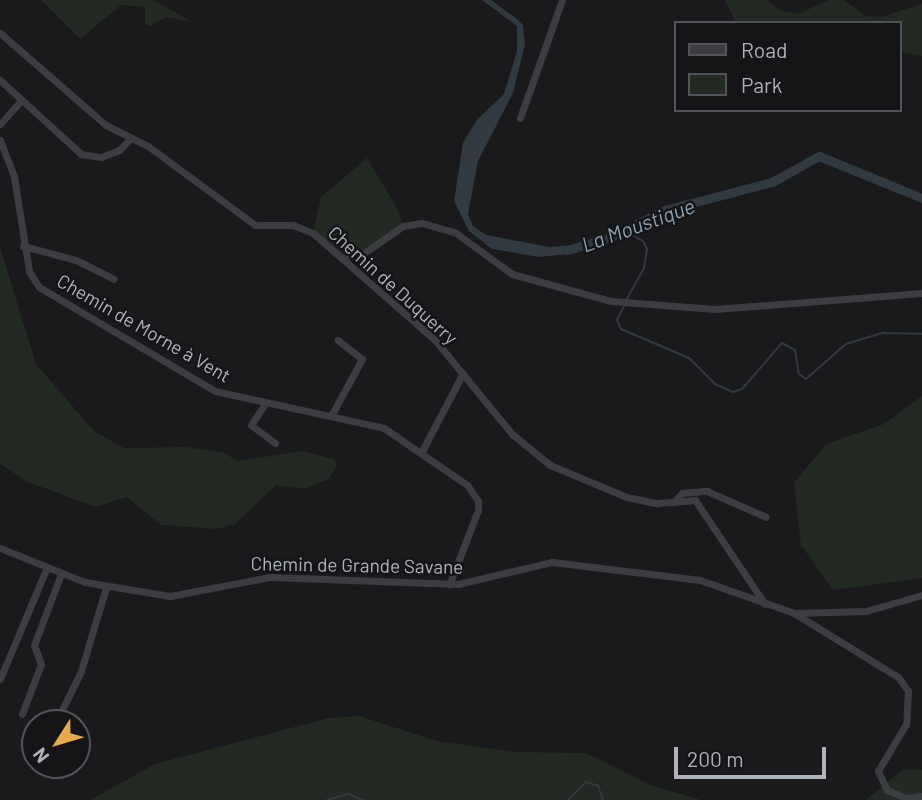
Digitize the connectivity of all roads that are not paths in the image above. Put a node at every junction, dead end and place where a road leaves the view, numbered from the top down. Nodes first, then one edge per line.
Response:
1 (562, 0) edge
2 (0, 33) edge
3 (0, 80) edge
4 (21, 101) junction
5 (520, 118) dead end
6 (0, 124) edge
7 (131, 138) junction
8 (0, 140) edge
9 (23, 246) junction
10 (341, 258) junction
11 (114, 279) dead end
12 (922, 293) edge
13 (338, 340) dead end
14 (463, 373) junction
15 (265, 404) junction
16 (331, 416) junction
17 (275, 443) dead end
18 (422, 451) junction
19 (674, 502) junction
20 (766, 517) dead end
21 (0, 548) edge
22 (47, 567) junction
23 (61, 574) junction
24 (449, 585) junction
25 (106, 587) junction
26 (922, 594) edge
27 (765, 604) junction
28 (794, 613) junction
29 (0, 679) edge
30 (24, 709) edge
31 (62, 709) edge
32 (922, 796) edge

1 - 5 street
2 - 7 street, Chemin de Duquerry
3 - 4 street
4 - 6 street
4 - 7 street
7 - 10 street, Chemin de Duquerry
8 - 9 street, Chemin de Morne à Vent
9 - 11 street
9 - 15 street, Chemin de Morne à Vent
10 - 12 street
10 - 14 street, Chemin de Duquerry
13 - 16 street
14 - 18 street
14 - 19 street, Chemin de Duquerry
15 - 16 street, Chemin de Morne à Vent
15 - 17 street
16 - 18 street, Chemin de Morne à Vent
18 - 24 street, Chemin de Morne à Vent
19 - 20 street
19 - 27 street, Chemin de Duquerry
21 - 22 street, Chemin de Grande Savane
22 - 23 street, Chemin de Grande Savane
22 - 29 street
23 - 25 street, Chemin de Grande Savane
23 - 30 street
24 - 25 street, Chemin de Grande Savane
24 - 27 street, Chemin de Grande Savane
25 - 31 street
26 - 28 street, Chemin de Grande Savane
27 - 28 street, Chemin de Grande Savane
28 - 32 street

